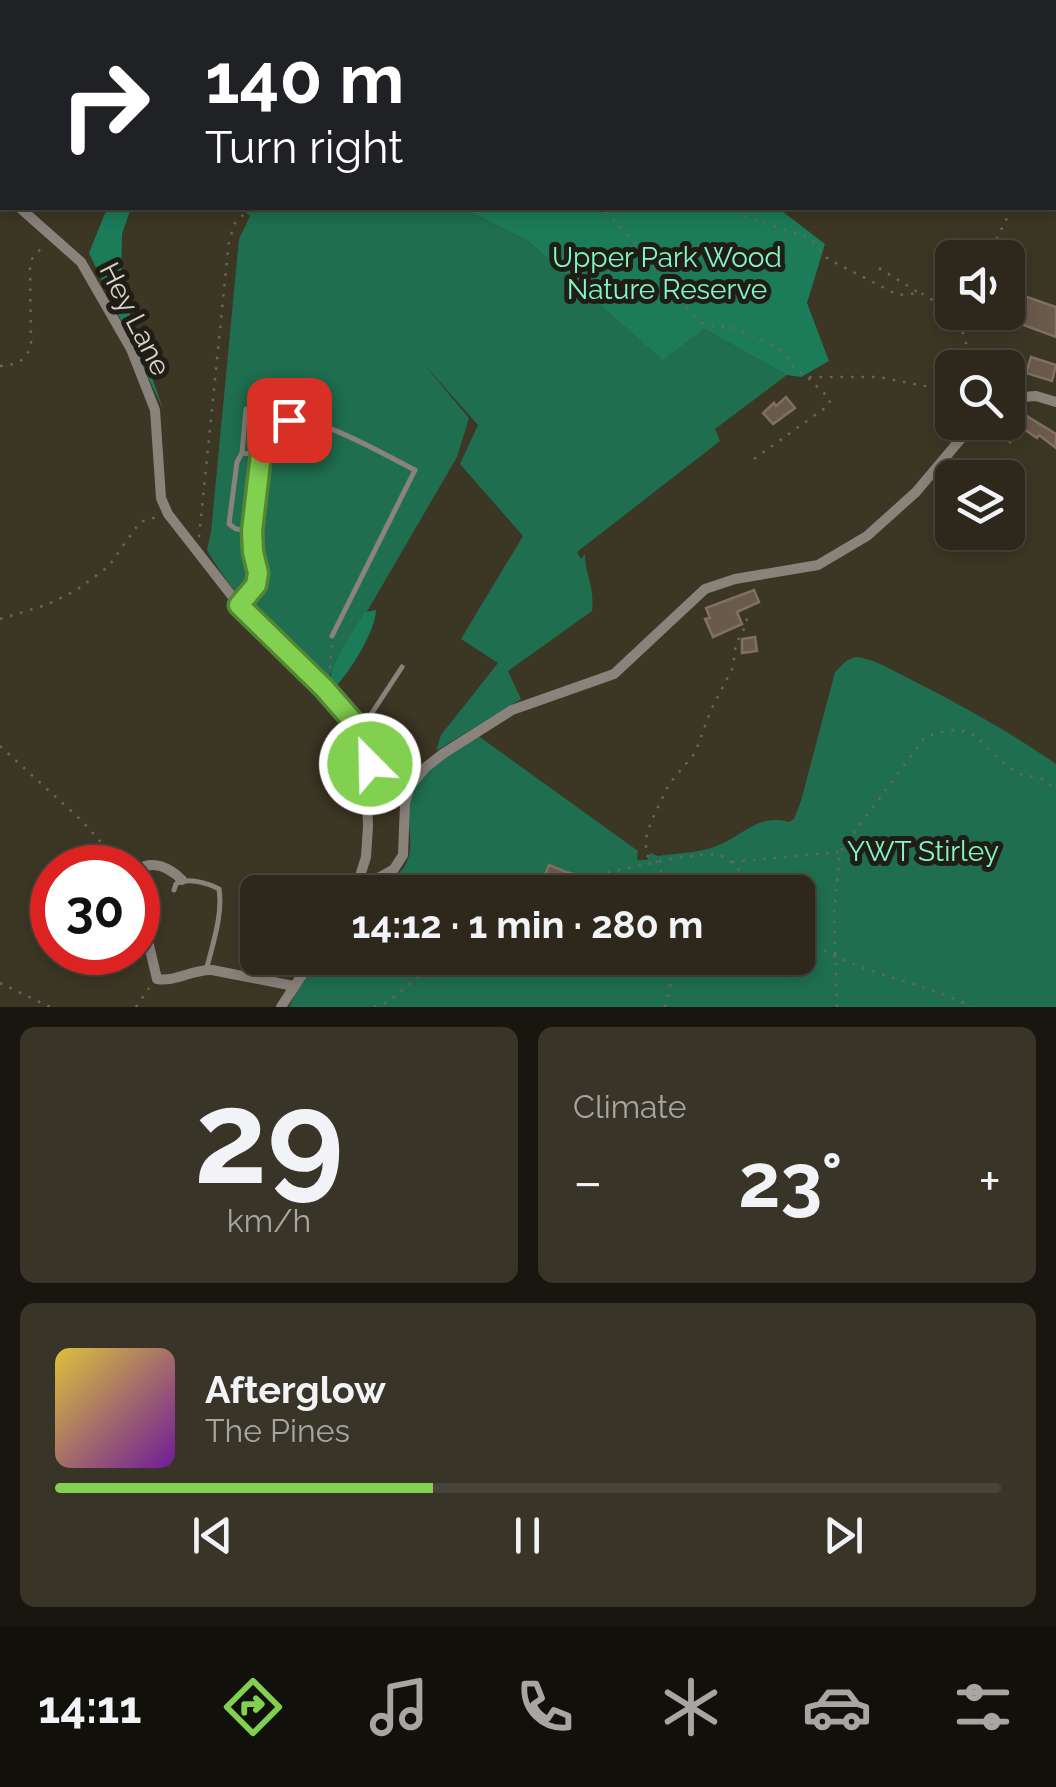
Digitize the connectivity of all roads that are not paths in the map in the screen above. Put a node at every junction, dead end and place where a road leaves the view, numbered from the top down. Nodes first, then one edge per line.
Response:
1 (22, 210) edge
2 (1025, 397) edge
3 (1056, 402) edge
4 (246, 409) dead end
5 (960, 440) edge
6 (242, 452) junction
7 (261, 454) junction
8 (252, 531) junction
9 (239, 605) junction
10 (332, 636) road end
11 (402, 667) dead end
12 (358, 727) junction
13 (366, 762) junction
14 (405, 802) junction
15 (160, 867) edge
16 (361, 875) edge
17 (384, 875) edge
18 (178, 885) joint
19 (206, 970) junction
20 (156, 975) edge
21 (301, 975) edge
22 (294, 986) junction
23 (282, 1007) edge

1 - 9 street, Hey Lane
2 - 3 street
4 - 6 lane
5 - 14 street
6 - 7 lane
6 - 8 lane
7 - 8 lane
7 - 10 lane
8 - 9 lane
9 - 12 street, Hey Lane
11 - 12 lane
12 - 13 street, Hey Lane
13 - 14 street
13 - 16 street, Hey Lane
14 - 17 street
15 - 18 street
18 - 19 lane
19 - 20 street
19 - 22 street
21 - 22 street
22 - 23 street

